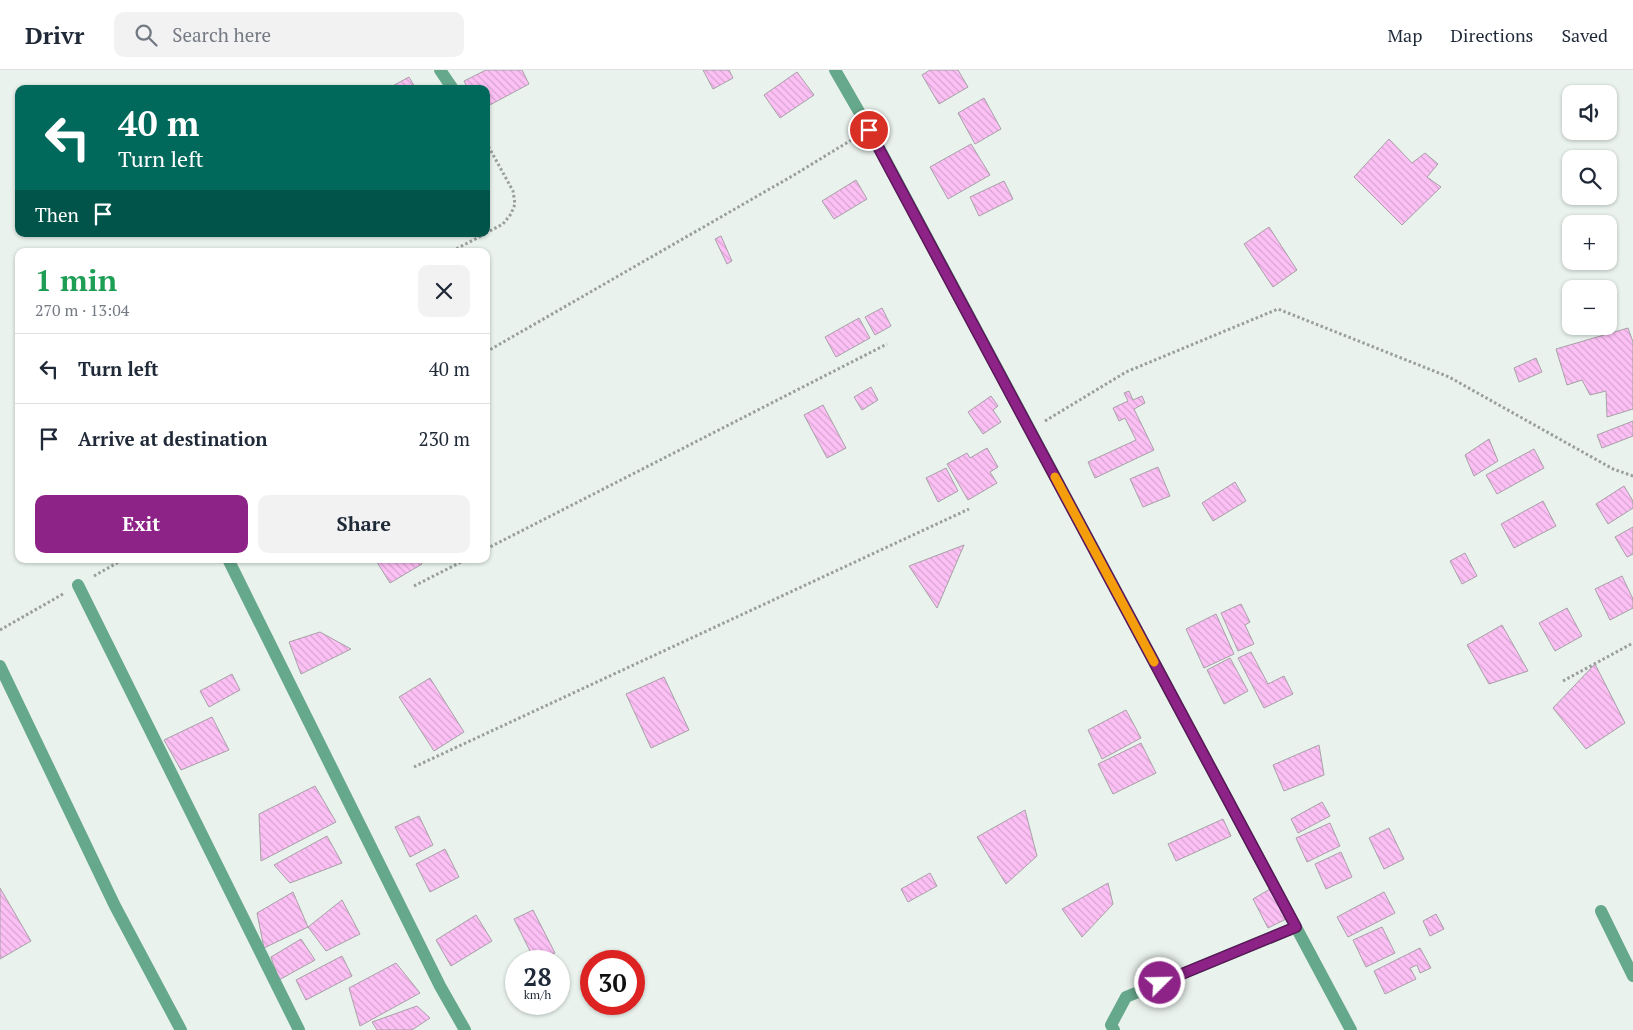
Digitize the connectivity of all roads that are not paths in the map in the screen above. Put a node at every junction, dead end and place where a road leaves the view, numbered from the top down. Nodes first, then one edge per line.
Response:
1 (440, 70) edge
2 (835, 70) edge
3 (449, 85) edge
4 (230, 563) edge
5 (78, 585) dead end
6 (0, 666) edge
7 (1601, 911) dead end
8 (1296, 927) junction
9 (1633, 976) edge
10 (181, 1030) edge
11 (299, 1030) edge
12 (465, 1030) edge
13 (1114, 1030) edge
14 (1351, 1030) edge

1 - 3 street
2 - 8 street
4 - 12 street
5 - 11 street
6 - 10 street
7 - 9 street
8 - 13 street
8 - 14 street

